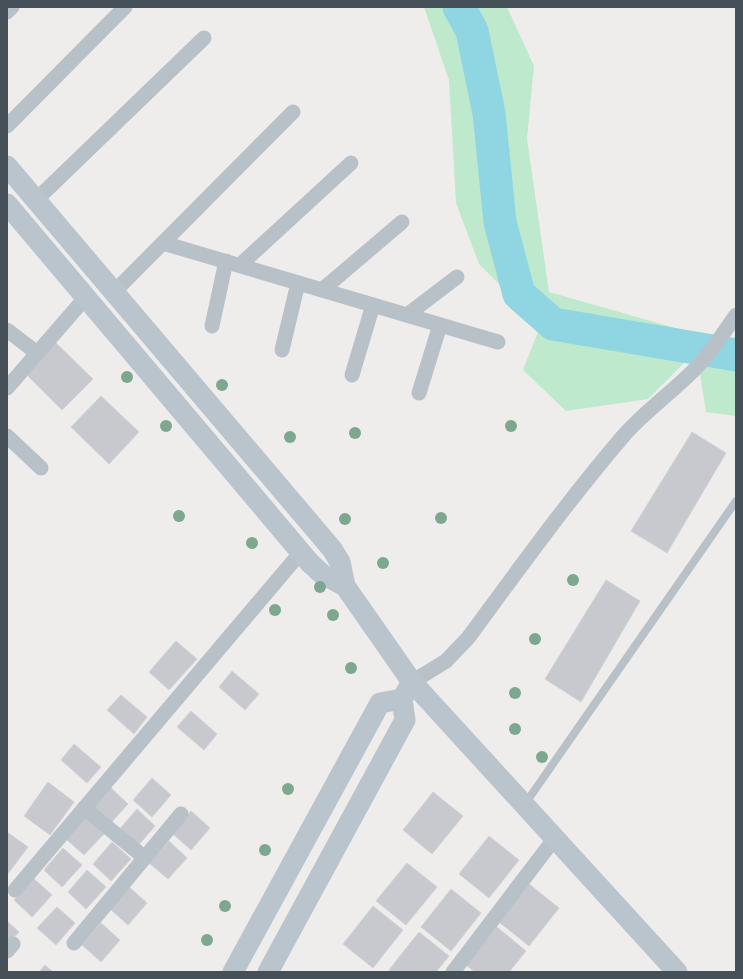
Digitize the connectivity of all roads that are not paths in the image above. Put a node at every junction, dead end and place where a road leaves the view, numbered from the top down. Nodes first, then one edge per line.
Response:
1 (12, 7) edge
2 (125, 7) edge
3 (7, 12) edge
4 (204, 38) dead end
5 (293, 112) dead end
6 (7, 126) edge
7 (351, 163) dead end
8 (7, 166) edge
9 (36, 200) junction
10 (7, 204) edge
11 (402, 222) dead end
12 (163, 243) junction
13 (233, 263) junction
14 (457, 277) dead end
15 (298, 283) junction
16 (322, 290) junction
17 (114, 292) junction
18 (86, 297) junction
19 (373, 305) junction
20 (407, 315) junction
21 (736, 315) edge
22 (440, 325) junction
23 (212, 326) dead end
24 (7, 330) edge
25 (498, 342) dead end
26 (282, 350) dead end
27 (37, 353) junction
28 (352, 375) dead end
29 (7, 388) edge
30 (419, 393) dead end
31 (7, 436) edge
32 (41, 468) dead end
33 (736, 501) edge
34 (301, 552) junction
35 (345, 586) junction
36 (407, 690) junction
37 (524, 805) junction
38 (84, 808) junction
39 (181, 814) dead end
40 (555, 838) junction
41 (145, 858) junction
42 (15, 890) dead end
43 (74, 943) dead end
44 (233, 972) edge
45 (268, 972) edge
46 (453, 972) edge
47 (677, 972) edge

1 - 3 street
2 - 6 street
4 - 9 street
5 - 12 street
7 - 13 street
8 - 9 street
9 - 17 street
10 - 18 street
11 - 16 street
12 - 13 street
12 - 17 street
13 - 15 street
13 - 23 street
14 - 20 street
15 - 16 street
15 - 26 street
16 - 19 street
17 - 35 street
18 - 27 street
18 - 34 street
19 - 20 street
19 - 28 street
20 - 22 street
21 - 36 street
22 - 25 street
22 - 30 street
24 - 27 street
27 - 29 street
31 - 32 street
33 - 37 lane
34 - 35 street
34 - 38 street
35 - 36 street
36 - 37 street
36 - 44 street
36 - 45 street
37 - 40 street
38 - 41 street
38 - 42 street
39 - 41 street
40 - 46 street
40 - 47 street
41 - 43 street

